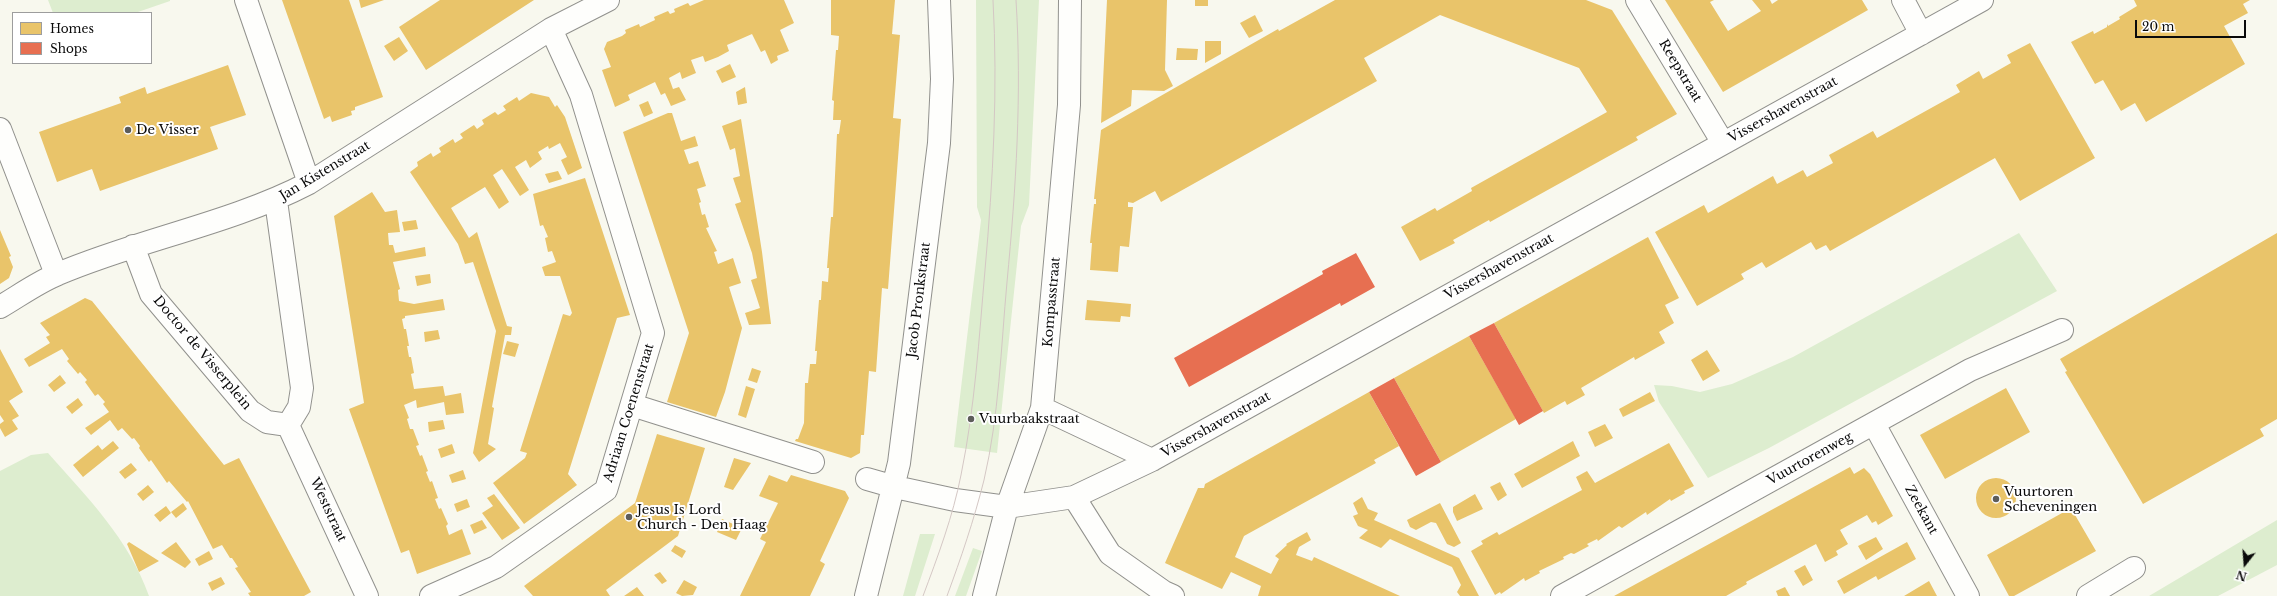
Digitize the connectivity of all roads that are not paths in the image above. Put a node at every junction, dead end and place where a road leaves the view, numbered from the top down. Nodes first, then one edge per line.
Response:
1 (246, 0) edge
2 (608, 0) edge
3 (939, 0) edge
4 (1070, 0) edge
5 (1637, 0) edge
6 (1903, 0) edge
7 (1982, 0) edge
8 (551, 28) junction
9 (1921, 34) junction
10 (0, 129) edge
11 (1723, 143) junction
12 (309, 183) junction
13 (276, 201) junction
14 (132, 246) junction
15 (56, 274) junction
16 (0, 308) edge
17 (2062, 330) dead end
18 (632, 405) junction
19 (1042, 408) junction
20 (1874, 424) junction
21 (288, 425) junction
22 (1152, 460) junction
23 (813, 462) dead end
24 (867, 479) dead end
25 (895, 487) junction
26 (1074, 497) junction
27 (1007, 507) junction
28 (2134, 568) dead end
29 (367, 596) edge
30 (431, 596) edge
31 (866, 596) edge
32 (984, 596) edge
33 (1173, 596) edge
34 (1562, 596) edge
35 (1968, 596) edge
36 (2088, 596) edge

1 - 12 street
2 - 8 street, Jan Kistenstraat
3 - 25 street, Jacob Pronkstraat
4 - 19 street, Kompasstraat
5 - 11 street, Reepstraat
6 - 9 street
7 - 9 street, Vissershavenstraat
8 - 12 street, Jan Kistenstraat
8 - 18 street, Adriaan Coenenstraat
9 - 11 street, Vissershavenstraat
10 - 15 street
11 - 22 street, Vissershavenstraat
12 - 13 street, Jan Kistenstraat
13 - 14 street, Jan Kistenstraat
13 - 21 street
14 - 15 street, Jan Kistenstraat
14 - 21 street, Doctor de Visserplein
15 - 16 street, Jan Kistenstraat
17 - 20 street, Vuurtorenweg
18 - 23 street
18 - 30 street, Adriaan Coenenstraat
19 - 22 street
19 - 27 street, Kompasstraat
20 - 34 street, Vuurtorenweg
20 - 35 street, Zeekant
21 - 29 street, Weststraat
22 - 26 street, Vissershavenstraat
24 - 25 street
25 - 27 street
25 - 31 street, Jacob Pronkstraat
26 - 27 street, Vissershavenstraat
26 - 33 street
27 - 32 street, Kompasstraat
28 - 36 street

